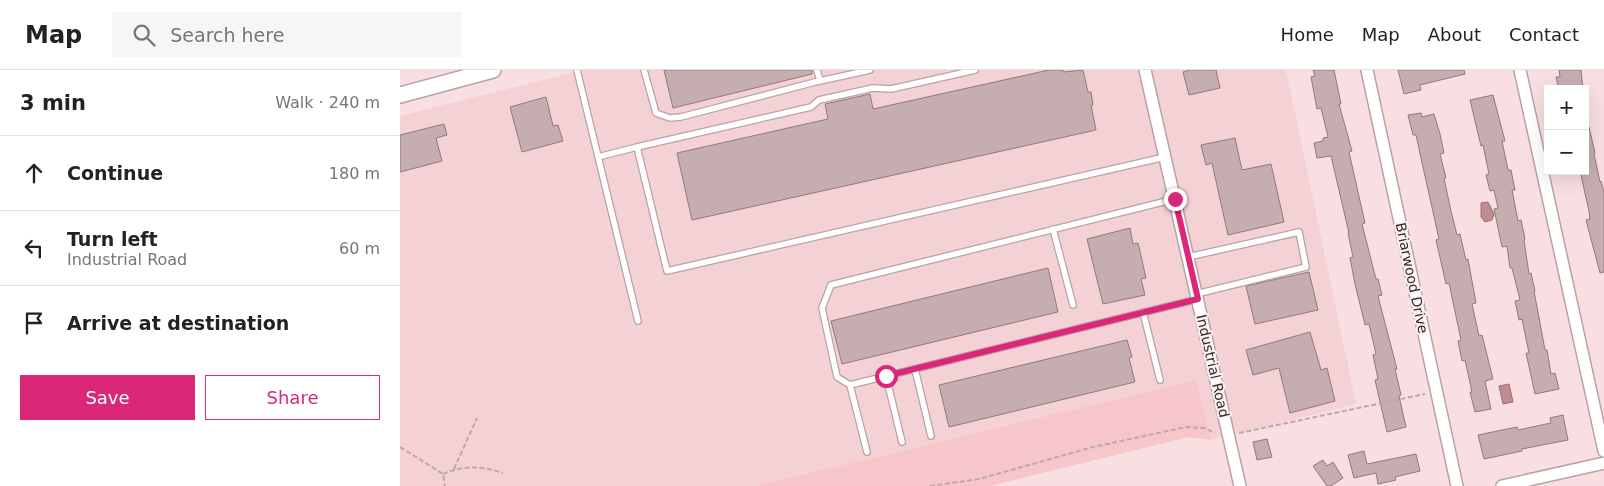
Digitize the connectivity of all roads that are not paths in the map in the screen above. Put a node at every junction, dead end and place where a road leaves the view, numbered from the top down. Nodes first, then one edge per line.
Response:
1 (493, 70) edge
2 (577, 70) edge
3 (644, 70) edge
4 (817, 70) edge
5 (870, 70) edge
6 (975, 70) edge
7 (1145, 70) edge
8 (1367, 70) edge
9 (1520, 70) edge
10 (475, 72) edge
11 (820, 81) junction
12 (400, 95) edge
13 (637, 147) junction
14 (598, 157) junction
15 (1165, 157) junction
16 (1175, 199) junction
17 (1053, 229) junction
18 (1188, 257) junction
19 (1197, 297) junction
20 (1073, 305) dead end
21 (1143, 312) junction
22 (638, 321) dead end
23 (915, 369) junction
24 (886, 376) junction
25 (1160, 380) dead end
26 (850, 385) junction
27 (931, 436) dead end
28 (902, 442) dead end
29 (1604, 451) edge
30 (867, 452) dead end
31 (1604, 464) edge
32 (1240, 486) edge
33 (1457, 486) edge
34 (1502, 486) edge

1 - 10 main road
2 - 14 lane
3 - 11 lane
4 - 11 lane
5 - 11 lane
6 - 13 lane
7 - 15 street, Industrial Road
8 - 33 street, Briarwood Drive
9 - 29 street
10 - 12 main road
13 - 14 lane
13 - 15 lane
14 - 22 lane
15 - 16 street, Industrial Road
16 - 17 lane
16 - 18 street, Industrial Road
17 - 20 lane
17 - 26 lane
18 - 19 street, Industrial Road
18 - 19 lane
19 - 21 lane
19 - 32 street, Industrial Road
21 - 23 lane
21 - 25 lane
23 - 24 lane
23 - 27 lane
24 - 26 lane
24 - 28 lane
26 - 30 lane
31 - 34 street

